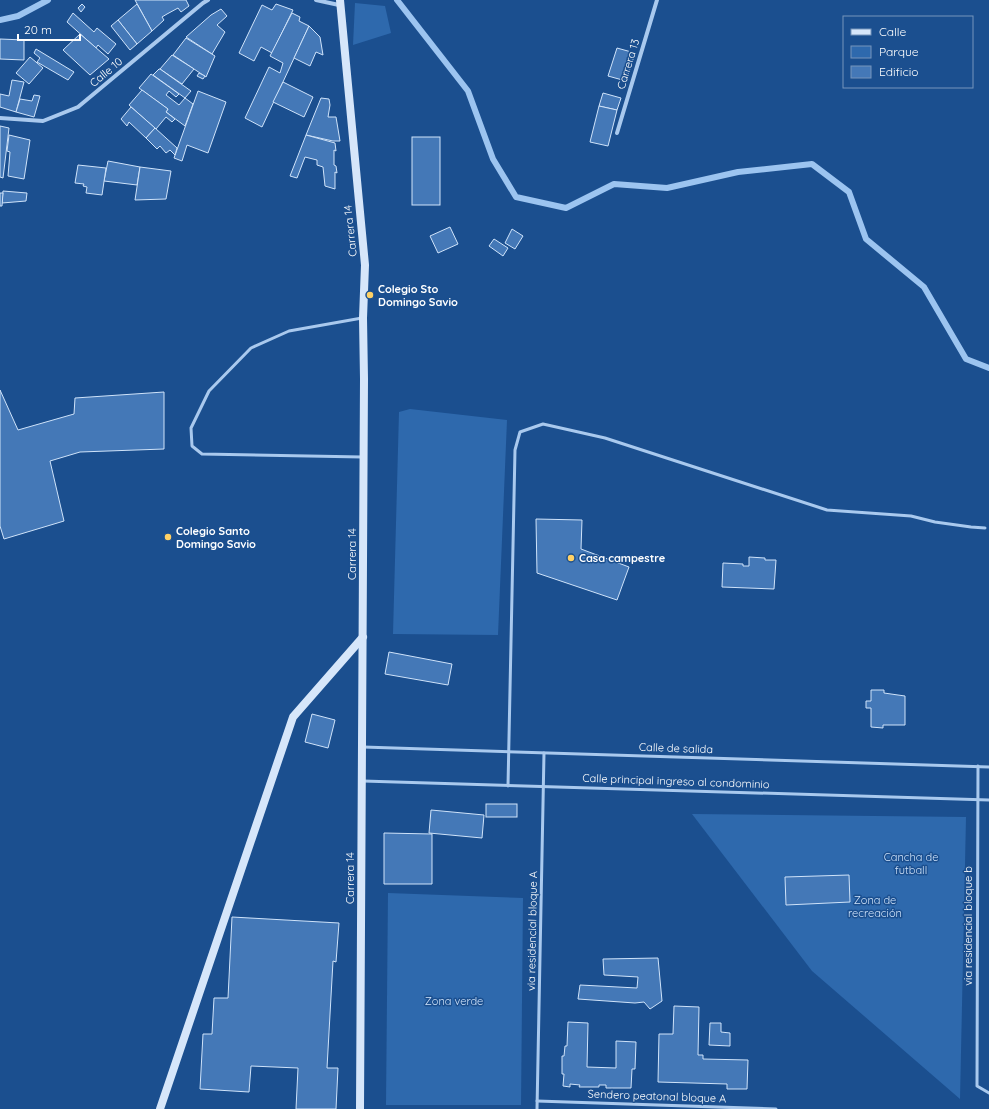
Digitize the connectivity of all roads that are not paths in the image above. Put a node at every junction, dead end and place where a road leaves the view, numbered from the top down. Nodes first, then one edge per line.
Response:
1 (208, 0) edge
2 (316, 0) edge
3 (657, 0) edge
4 (339, 2) edge
5 (0, 118) edge
6 (617, 133) dead end
7 (363, 318) junction
8 (364, 457) junction
9 (985, 528) dead end
10 (363, 636) junction
11 (362, 747) junction
12 (508, 752) junction
13 (544, 753) junction
14 (978, 766) junction
15 (989, 767) edge
16 (362, 781) junction
17 (508, 786) junction
18 (544, 786) junction
19 (977, 800) junction
20 (989, 800) edge
21 (989, 1093) edge
22 (537, 1101) junction
23 (160, 1109) edge
24 (360, 1109) edge
25 (537, 1109) edge
26 (776, 1109) edge

1 - 5 street, Calle 10
2 - 4 street
3 - 6 street, Carrera 13
4 - 7 street, Carrera 14
7 - 8 street, Carrera 14
7 - 8 lane
8 - 10 street, Carrera 14
9 - 12 lane
10 - 11 street, Carrera 14
10 - 23 street
11 - 12 lane, Calle de salida
11 - 16 street, Carrera 14
12 - 13 lane, Calle de salida
12 - 17 lane
13 - 14 lane, Calle de salida
13 - 18 lane, via residencial bloque A
14 - 15 lane, Calle de salida
14 - 19 lane, via residencial bloque b
16 - 17 lane, Calle principal ingreso al condominio
16 - 24 street, Carrera 14
17 - 18 lane, Calle principal ingreso al condominio
18 - 19 lane, Calle principal ingreso al condominio
18 - 22 lane, via residencial bloque A
19 - 20 lane, Calle principal ingreso al condominio
19 - 21 lane, via residencial bloque b
22 - 25 lane, via residencial bloque A
22 - 26 lane, Sendero peatonal bloque A

